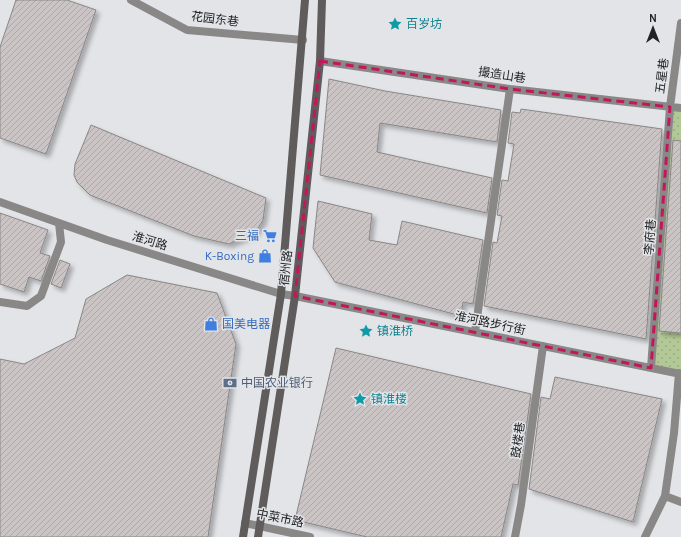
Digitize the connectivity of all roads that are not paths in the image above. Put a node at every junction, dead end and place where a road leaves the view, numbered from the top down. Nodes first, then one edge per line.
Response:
1 (130, 0) edge
2 (305, 0) edge
3 (322, 0) edge
4 (681, 23) edge
5 (303, 40) junction
6 (320, 61) junction
7 (510, 89) junction
8 (670, 107) junction
9 (681, 108) edge
10 (0, 202) edge
11 (59, 223) junction
12 (281, 294) junction
13 (295, 296) junction
14 (0, 302) edge
15 (475, 332) junction
16 (543, 346) junction
17 (651, 368) junction
18 (680, 373) edge
19 (678, 434) edge
20 (665, 496) junction
21 (681, 502) edge
22 (245, 523) junction
23 (260, 526) junction
24 (243, 537) edge
25 (258, 537) edge
26 (310, 537) edge
27 (515, 537) edge
28 (645, 537) edge

1 - 5 street, 花园东巷
2 - 5 main road, 宿州路
3 - 6 main road, 宿州路
4 - 8 street, 五星巷
5 - 12 main road, 宿州路
6 - 7 street, 撮造山巷
6 - 13 main road, 宿州路
7 - 8 street, 撮造山巷
7 - 15 street
8 - 9 street, 撮造山巷
8 - 17 street, 李府巷
10 - 11 street, 淮河路
11 - 12 street, 淮河路
11 - 14 street
12 - 13 street, 淮河路
12 - 22 main road, 宿州路
13 - 15 street, 淮河路步行街
13 - 23 main road, 宿州路
15 - 16 street, 淮河路步行街
16 - 17 street, 淮河路步行街
16 - 27 street, 鼓楼巷
17 - 18 street, 淮河路步行街
18 - 19 street
19 - 20 street
20 - 21 street
20 - 28 street
22 - 23 street, 中菜市路
22 - 24 main road, 宿州路
23 - 25 main road, 宿州路
23 - 26 street, 中菜市路

